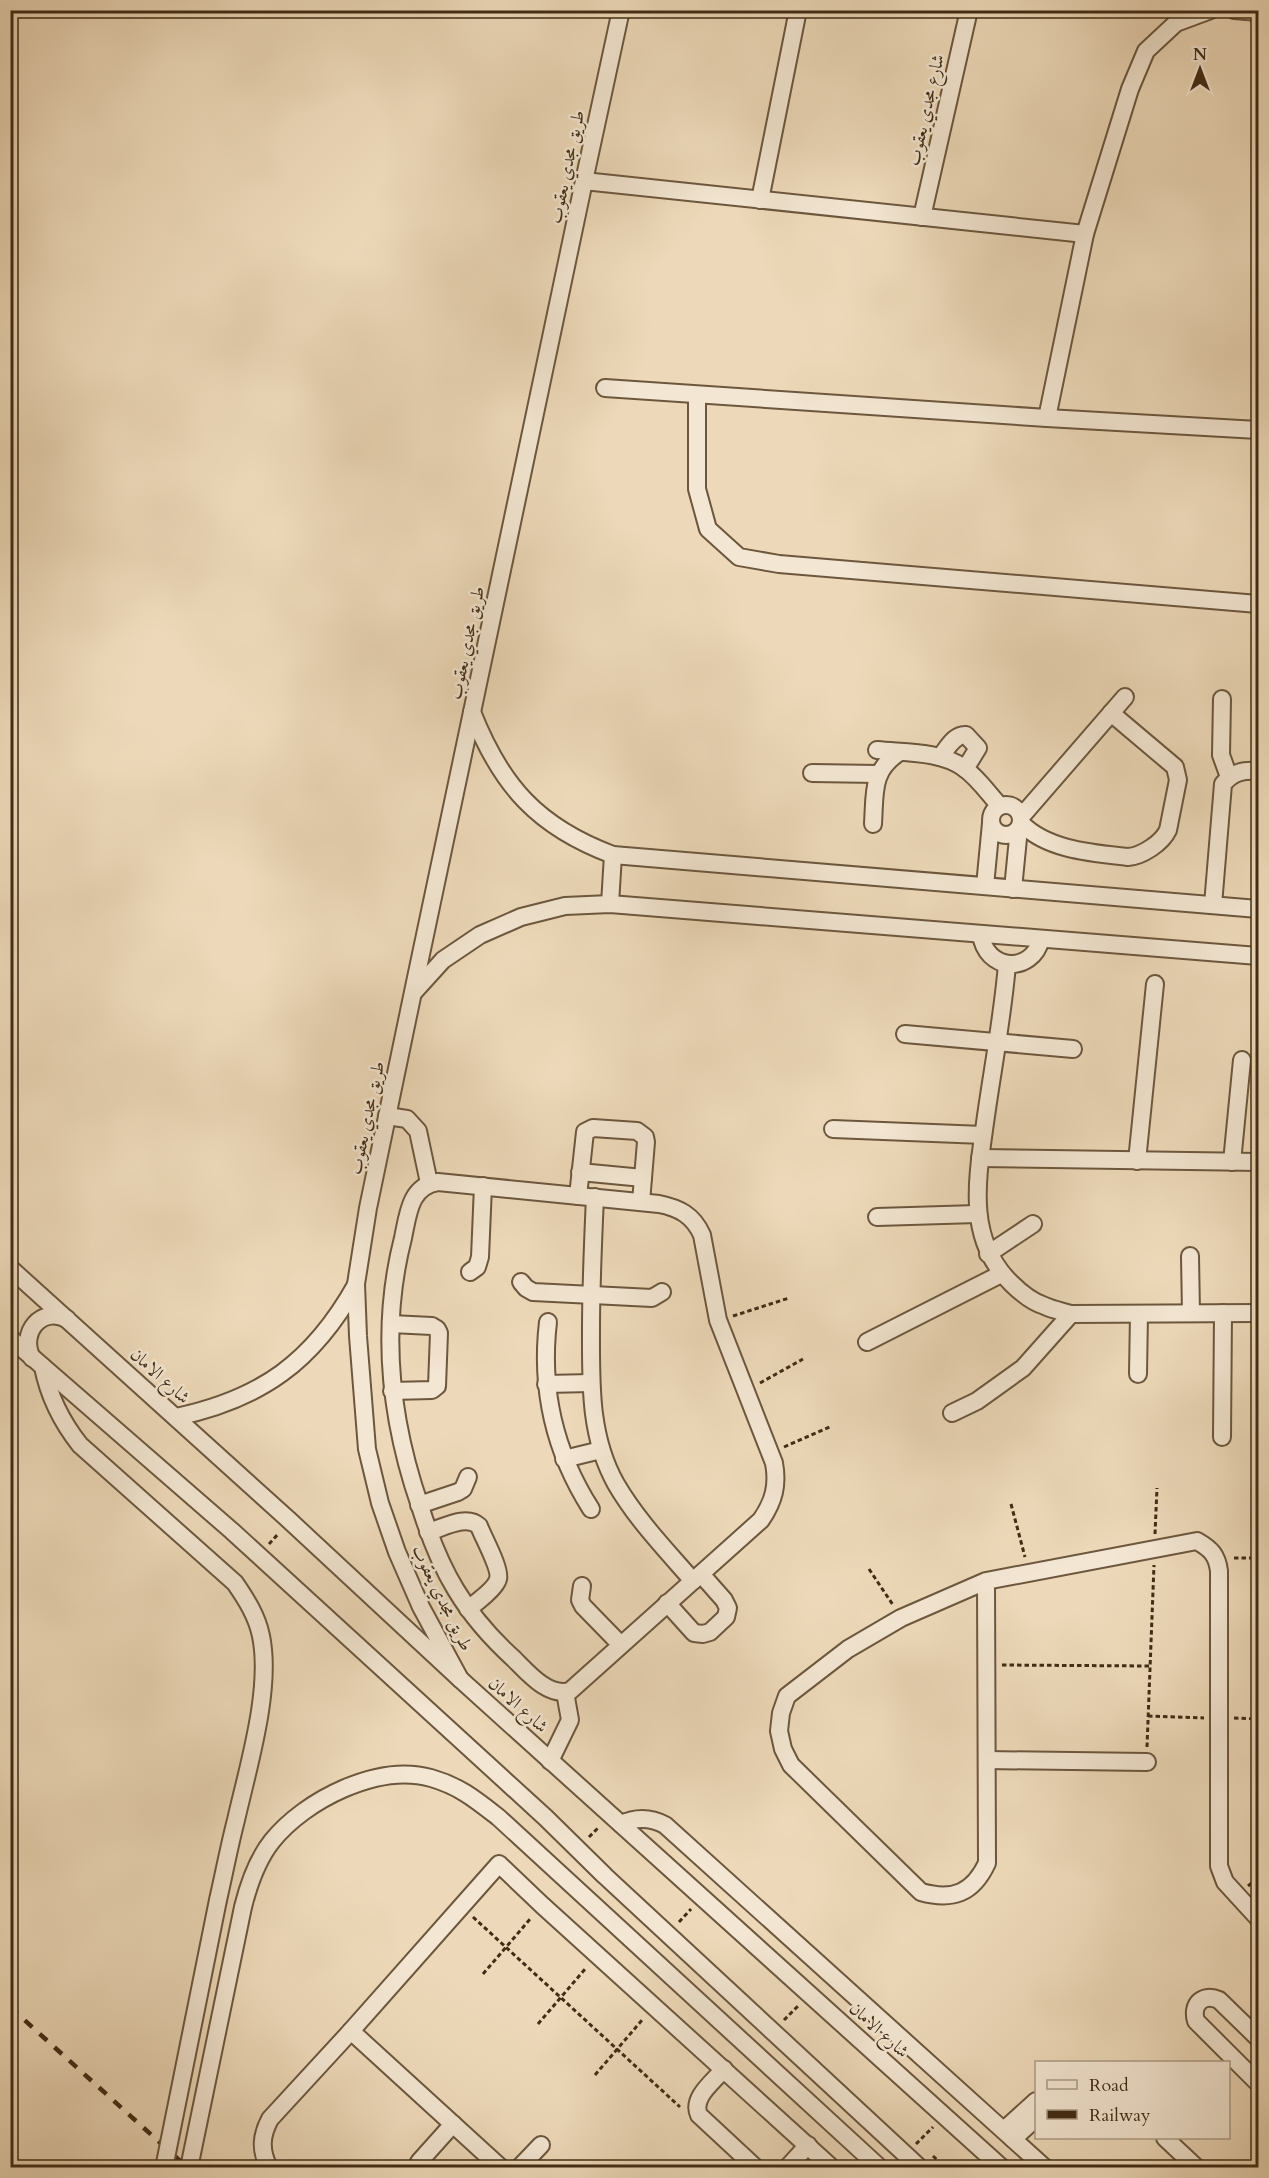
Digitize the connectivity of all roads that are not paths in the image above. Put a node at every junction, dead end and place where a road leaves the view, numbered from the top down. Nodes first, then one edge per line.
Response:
1 (621, 10) edge
2 (798, 10) edge
3 (969, 10) edge
4 (1211, 10) edge
5 (1234, 10) edge
6 (1258, 12) edge
7 (584, 181) junction
8 (760, 200) junction
9 (922, 217) junction
10 (1085, 234) junction
11 (605, 388) dead end
12 (697, 396) junction
13 (1047, 418) junction
14 (1258, 430) edge
15 (1258, 603) edge
16 (1125, 697) dead end
17 (1222, 699) dead end
18 (472, 712) junction
19 (1111, 713) junction
20 (878, 750) dead end
21 (900, 752) junction
22 (940, 757) junction
23 (965, 769) junction
24 (1258, 771) edge
25 (812, 773) dead end
26 (878, 774) junction
27 (1229, 777) junction
28 (1000, 806) junction
29 (991, 823) junction
30 (1020, 823) junction
31 (873, 824) dead end
32 (613, 855) junction
33 (985, 886) junction
34 (1013, 889) junction
35 (610, 904) junction
36 (1213, 905) junction
37 (1258, 909) edge
38 (981, 934) junction
39 (1041, 939) junction
40 (1258, 956) edge
41 (1007, 964) junction
42 (1155, 984) dead end
43 (413, 992) junction
44 (905, 1034) dead end
45 (996, 1043) junction
46 (1073, 1050) dead end
47 (1242, 1060) dead end
48 (387, 1116) junction
49 (833, 1129) dead end
50 (983, 1135) junction
51 (980, 1158) junction
52 (1137, 1161) junction
53 (1232, 1162) junction
54 (1258, 1162) edge
55 (580, 1172) junction
56 (643, 1178) junction
57 (429, 1183) junction
58 (483, 1186) junction
59 (578, 1196) junction
60 (595, 1197) junction
61 (641, 1202) junction
62 (977, 1214) junction
63 (877, 1217) dead end
64 (1033, 1224) dead end
65 (988, 1254) junction
66 (1190, 1256) dead end
67 (10, 1268) edge
68 (470, 1272) dead end
69 (1001, 1274) junction
70 (521, 1282) dead end
71 (356, 1284) junction
72 (662, 1292) dead end
73 (591, 1294) junction
74 (1191, 1313) junction
75 (1223, 1313) junction
76 (1258, 1313) edge
77 (1071, 1314) junction
78 (1139, 1314) junction
79 (68, 1320) junction
80 (548, 1322) dead end
81 (391, 1324) junction
82 (10, 1338) edge
83 (867, 1342) dead end
84 (37, 1362) junction
85 (1138, 1374) dead end
86 (591, 1383) junction
87 (546, 1384) junction
88 (392, 1391) junction
89 (952, 1413) dead end
90 (176, 1417) junction
91 (1222, 1437) dead end
92 (601, 1450) junction
93 (564, 1459) junction
94 (468, 1477) dead end
95 (419, 1505) junction
96 (591, 1509) dead end
97 (428, 1532) junction
98 (697, 1577) junction
99 (986, 1581) junction
100 (582, 1586) dead end
101 (667, 1603) junction
102 (468, 1609) junction
103 (621, 1645) junction
104 (460, 1679) junction
105 (565, 1692) junction
106 (987, 1760) junction
107 (550, 1761) junction
108 (1147, 1762) road end
109 (616, 1820) junction
110 (1258, 1918) edge
111 (351, 2031) junction
112 (1258, 2038) edge
113 (920, 2055) junction
114 (724, 2069) junction
115 (898, 2073) junction
116 (1258, 2084) edge
117 (1035, 2102) edge
118 (1035, 2119) edge
119 (453, 2124) junction
120 (1009, 2134) junction
121 (1166, 2139) edge
122 (541, 2145) dead end
123 (808, 2145) junction
124 (926, 2161) edge
125 (419, 2162) dead end
126 (164, 2168) edge
127 (189, 2168) edge
128 (268, 2168) edge
129 (501, 2168) edge
130 (519, 2168) edge
131 (756, 2168) edge
132 (787, 2168) edge
133 (832, 2168) edge
134 (880, 2168) edge
135 (1002, 2168) edge
136 (1045, 2168) edge
137 (1197, 2168) edge

1 - 7 street, طريق مجدي يعقوب
2 - 8 street
3 - 9 street, شارع مجدي يعقوب
4 - 10 street
5 - 6 street
7 - 8 street
7 - 18 street, طريق مجدي يعقوب
8 - 9 street
9 - 10 street
10 - 13 street
11 - 12 street
12 - 13 street
12 - 15 street
13 - 14 street
16 - 19 street
17 - 27 street
18 - 32 street
18 - 43 street, طريق مجدي يعقوب
19 - 30 street
19 - 30 street
20 - 21 street
21 - 22 street
21 - 26 street
22 - 23 street
22 - 23 street
23 - 28 street
24 - 27 street
25 - 26 street
26 - 31 street
27 - 36 street
28 - 29 street
28 - 30 street
29 - 30 street
29 - 33 street
30 - 34 street
32 - 33 street
32 - 35 street
33 - 34 street
34 - 36 street
35 - 38 street
35 - 43 street
36 - 37 street
38 - 39 street
38 - 41 street
39 - 40 street
39 - 41 street
41 - 45 street
42 - 52 street
43 - 48 street, طريق مجدي يعقوب
44 - 45 street
45 - 46 street
45 - 50 street
47 - 53 street
48 - 57 street
48 - 71 street, طريق مجدي يعقوب
49 - 50 street
50 - 51 street
51 - 52 street
51 - 62 street
52 - 53 street
53 - 54 street
55 - 56 street
55 - 56 street
55 - 59 street
56 - 61 street
57 - 58 street
57 - 81 street
58 - 59 street
58 - 68 street
59 - 60 street
60 - 61 street
60 - 73 street
61 - 98 street
62 - 63 street
62 - 65 street
64 - 65 street
65 - 69 street
66 - 74 street
67 - 79 street, شارع الامان
69 - 77 street
69 - 83 street
70 - 73 street
71 - 90 street, طريق مجدي يعقوب
71 - 104 street, طريق مجدي يعقوب
72 - 73 street
73 - 86 street
74 - 75 street
74 - 78 street
75 - 76 street
75 - 91 street
77 - 78 street
77 - 89 street
78 - 85 street
79 - 84 street
79 - 90 street, شارع الامان
80 - 87 street
81 - 88 street
81 - 88 street
82 - 84 street
84 - 124 street
84 - 126 street, bridge
86 - 87 street
86 - 92 street
87 - 93 street
88 - 95 street
90 - 104 street, شارع الامان
92 - 93 street
92 - 98 street
93 - 96 street
94 - 95 street
95 - 97 street
97 - 102 street
97 - 102 street
98 - 101 street
98 - 101 street
99 - 106 street
99 - 106 street
99 - 110 street
100 - 103 street
101 - 103 street
102 - 105 street
103 - 105 street
104 - 107 street, شارع الامان
105 - 107 street
106 - 108 street
107 - 109 street, شارع الامان
109 - 113 street
109 - 115 street, شارع الامان
111 - 114 street
111 - 119 street
111 - 128 street
112 - 116 street
113 - 115 street
113 - 120 street
114 - 123 street
114 - 131 street
115 - 135 street, شارع الامان
117 - 120 street
118 - 120 street
119 - 125 street
119 - 129 street
120 - 136 street
121 - 137 street
122 - 130 street
123 - 132 street
123 - 133 street
127 - 134 street

